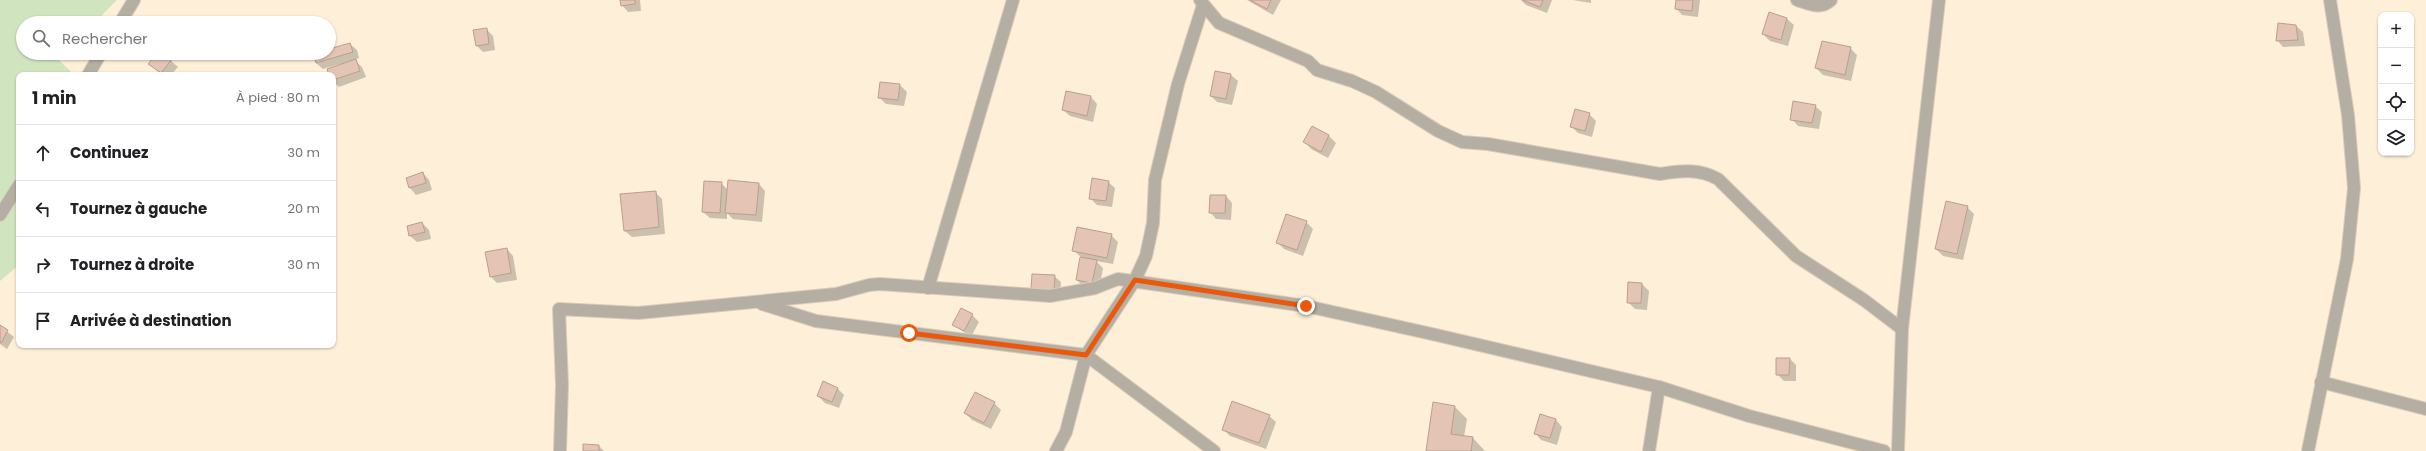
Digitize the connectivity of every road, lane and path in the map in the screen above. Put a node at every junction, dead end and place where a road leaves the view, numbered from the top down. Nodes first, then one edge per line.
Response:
1 (134, 0) edge
2 (1013, 0) edge
3 (1797, 0) edge
4 (1832, 0) edge
5 (1939, 0) edge
6 (2330, 0) edge
7 (1201, 3) edge
8 (124, 16) edge
9 (97, 60) edge
10 (90, 72) edge
11 (16, 190) edge
12 (0, 215) edge
13 (1135, 280) junction
14 (928, 288) junction
15 (758, 302) junction
16 (1902, 329) junction
17 (1086, 355) junction
18 (2321, 382) junction
19 (1660, 387) junction
20 (2426, 408) edge
21 (560, 451) edge
22 (1056, 451) edge
23 (1214, 451) edge
24 (1649, 451) edge
25 (1884, 451) edge
26 (1898, 451) edge
27 (2308, 451) edge

1 - 8 street
2 - 14 street
3 - 4 street
5 - 16 street
6 - 18 street
7 - 13 street
7 - 16 street
9 - 10 street
11 - 12 street
13 - 14 street
13 - 17 street
13 - 19 street
14 - 15 street
15 - 17 street
15 - 21 street
16 - 26 street
17 - 22 street
17 - 23 street
18 - 20 street
18 - 27 street
19 - 24 street
19 - 25 street

